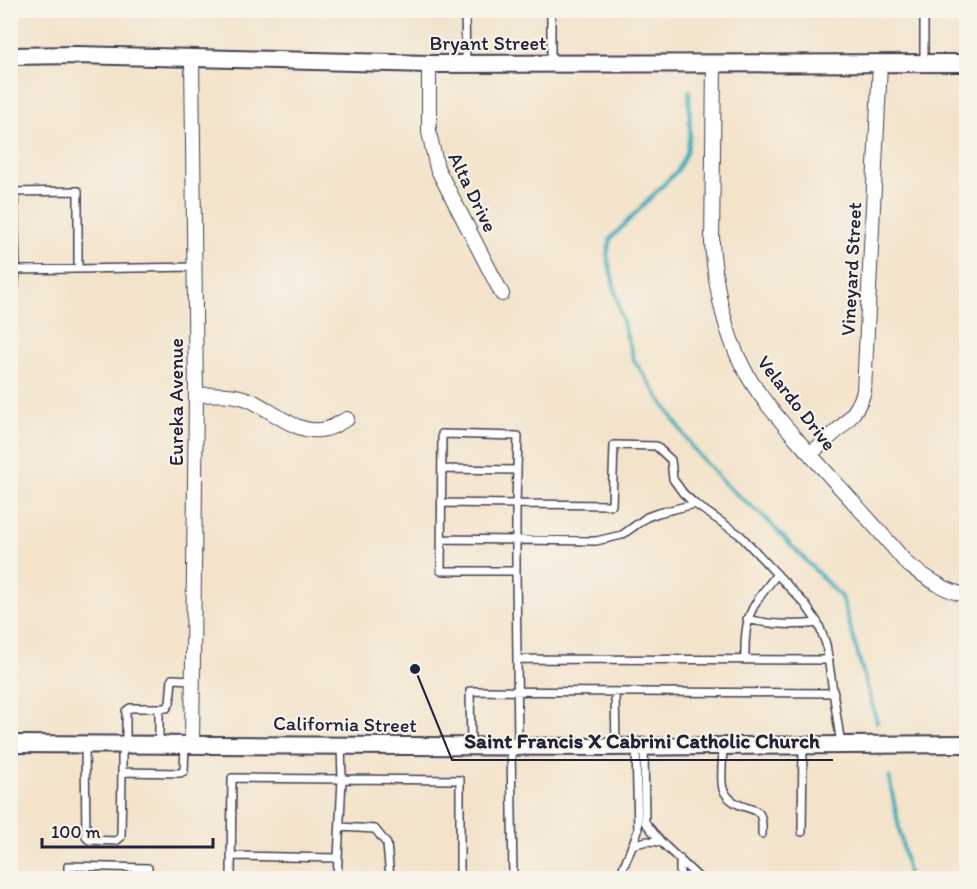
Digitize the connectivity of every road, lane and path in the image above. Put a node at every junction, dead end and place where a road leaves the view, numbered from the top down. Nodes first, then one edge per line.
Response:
1 (465, 10) edge
2 (551, 10) edge
3 (924, 10) edge
4 (10, 56) edge
5 (192, 60) junction
6 (714, 63) junction
7 (924, 63) junction
8 (966, 63) edge
9 (429, 64) junction
10 (466, 64) junction
11 (551, 64) junction
12 (880, 64) junction
13 (12, 192) edge
14 (195, 267) junction
15 (78, 269) junction
16 (16, 270) junction
17 (502, 294) dead end
18 (12, 303) edge
19 (10, 325) edge
20 (196, 395) junction
21 (347, 419) dead end
22 (810, 454) junction
23 (442, 469) junction
24 (517, 470) junction
25 (442, 503) junction
26 (516, 504) junction
27 (695, 504) junction
28 (442, 539) junction
29 (516, 540) junction
30 (516, 571) junction
31 (777, 574) junction
32 (966, 595) edge
33 (747, 619) junction
34 (818, 623) junction
35 (517, 659) junction
36 (745, 660) junction
37 (829, 660) junction
38 (193, 680) junction
39 (518, 691) junction
40 (615, 692) junction
41 (834, 693) junction
42 (159, 708) junction
43 (10, 744) edge
44 (85, 744) junction
45 (126, 744) junction
46 (159, 744) junction
47 (189, 744) junction
48 (966, 744) edge
49 (341, 745) junction
50 (841, 745) junction
51 (471, 746) junction
52 (723, 746) junction
53 (804, 746) junction
54 (515, 747) junction
55 (616, 747) junction
56 (640, 747) junction
57 (122, 772) junction
58 (342, 779) junction
59 (340, 827) junction
60 (802, 832) dead end
61 (762, 834) dead end
62 (661, 842) junction
63 (632, 845) junction
64 (231, 856) junction
65 (338, 858) junction
66 (680, 859) junction
67 (68, 879) edge
68 (148, 879) edge
69 (231, 879) edge
70 (337, 879) edge
71 (390, 879) edge
72 (460, 879) edge
73 (513, 879) edge
74 (619, 879) edge
75 (680, 879) edge
76 (699, 879) edge

1 - 10 lane
2 - 11 lane
3 - 7 lane
4 - 5 street, Bryant Street
5 - 9 street, Bryant Street
5 - 14 street, Eureka Avenue
6 - 11 street, Bryant Street
6 - 12 street, Bryant Street
6 - 22 street, Velardo Drive
7 - 8 street, Bryant Street
7 - 12 street, Bryant Street
9 - 10 street, Bryant Street
9 - 17 street, Alta Drive
10 - 11 street, Bryant Street
12 - 22 street, Vineyard Street
13 - 15 lane
13 - 16 lane
14 - 15 lane
14 - 20 street, Eureka Avenue
15 - 16 lane
16 - 18 lane
18 - 19 lane
20 - 21 street
20 - 38 street, Eureka Avenue
22 - 32 street, Velardo Drive
23 - 24 lane
23 - 24 lane
23 - 25 lane
24 - 26 lane
25 - 26 lane
25 - 28 lane
26 - 27 lane
26 - 29 lane
27 - 29 lane
27 - 31 lane
28 - 29 lane
28 - 30 lane
29 - 30 lane
30 - 35 lane
31 - 33 lane
31 - 34 lane
33 - 34 lane
33 - 36 lane
34 - 37 lane
35 - 36 lane
35 - 39 lane
36 - 37 lane
37 - 41 lane
38 - 42 lane
38 - 47 street, Eureka Avenue
39 - 40 lane
39 - 51 lane
39 - 54 lane
40 - 41 lane
40 - 55 lane
41 - 50 lane
42 - 45 lane
42 - 46 lane
43 - 44 street, California Street
44 - 45 street, California Street
44 - 57 lane
45 - 46 street, California Street
45 - 57 lane
46 - 47 street, California Street
47 - 49 street, California Street
47 - 57 lane
48 - 50 street, California Street
49 - 51 street, California Street
49 - 58 lane
50 - 53 street, California Street
51 - 54 street, California Street
52 - 53 street, California Street
52 - 56 street, California Street
52 - 61 lane
53 - 60 lane
54 - 55 street, California Street
54 - 73 lane
55 - 56 street, California Street
56 - 62 lane
56 - 63 lane
58 - 59 lane
58 - 64 lane
58 - 72 lane
59 - 65 lane
59 - 71 lane
62 - 63 lane
62 - 66 lane
63 - 74 lane
64 - 65 lane
64 - 69 lane
65 - 70 lane
66 - 75 lane
66 - 76 lane
67 - 68 lane

